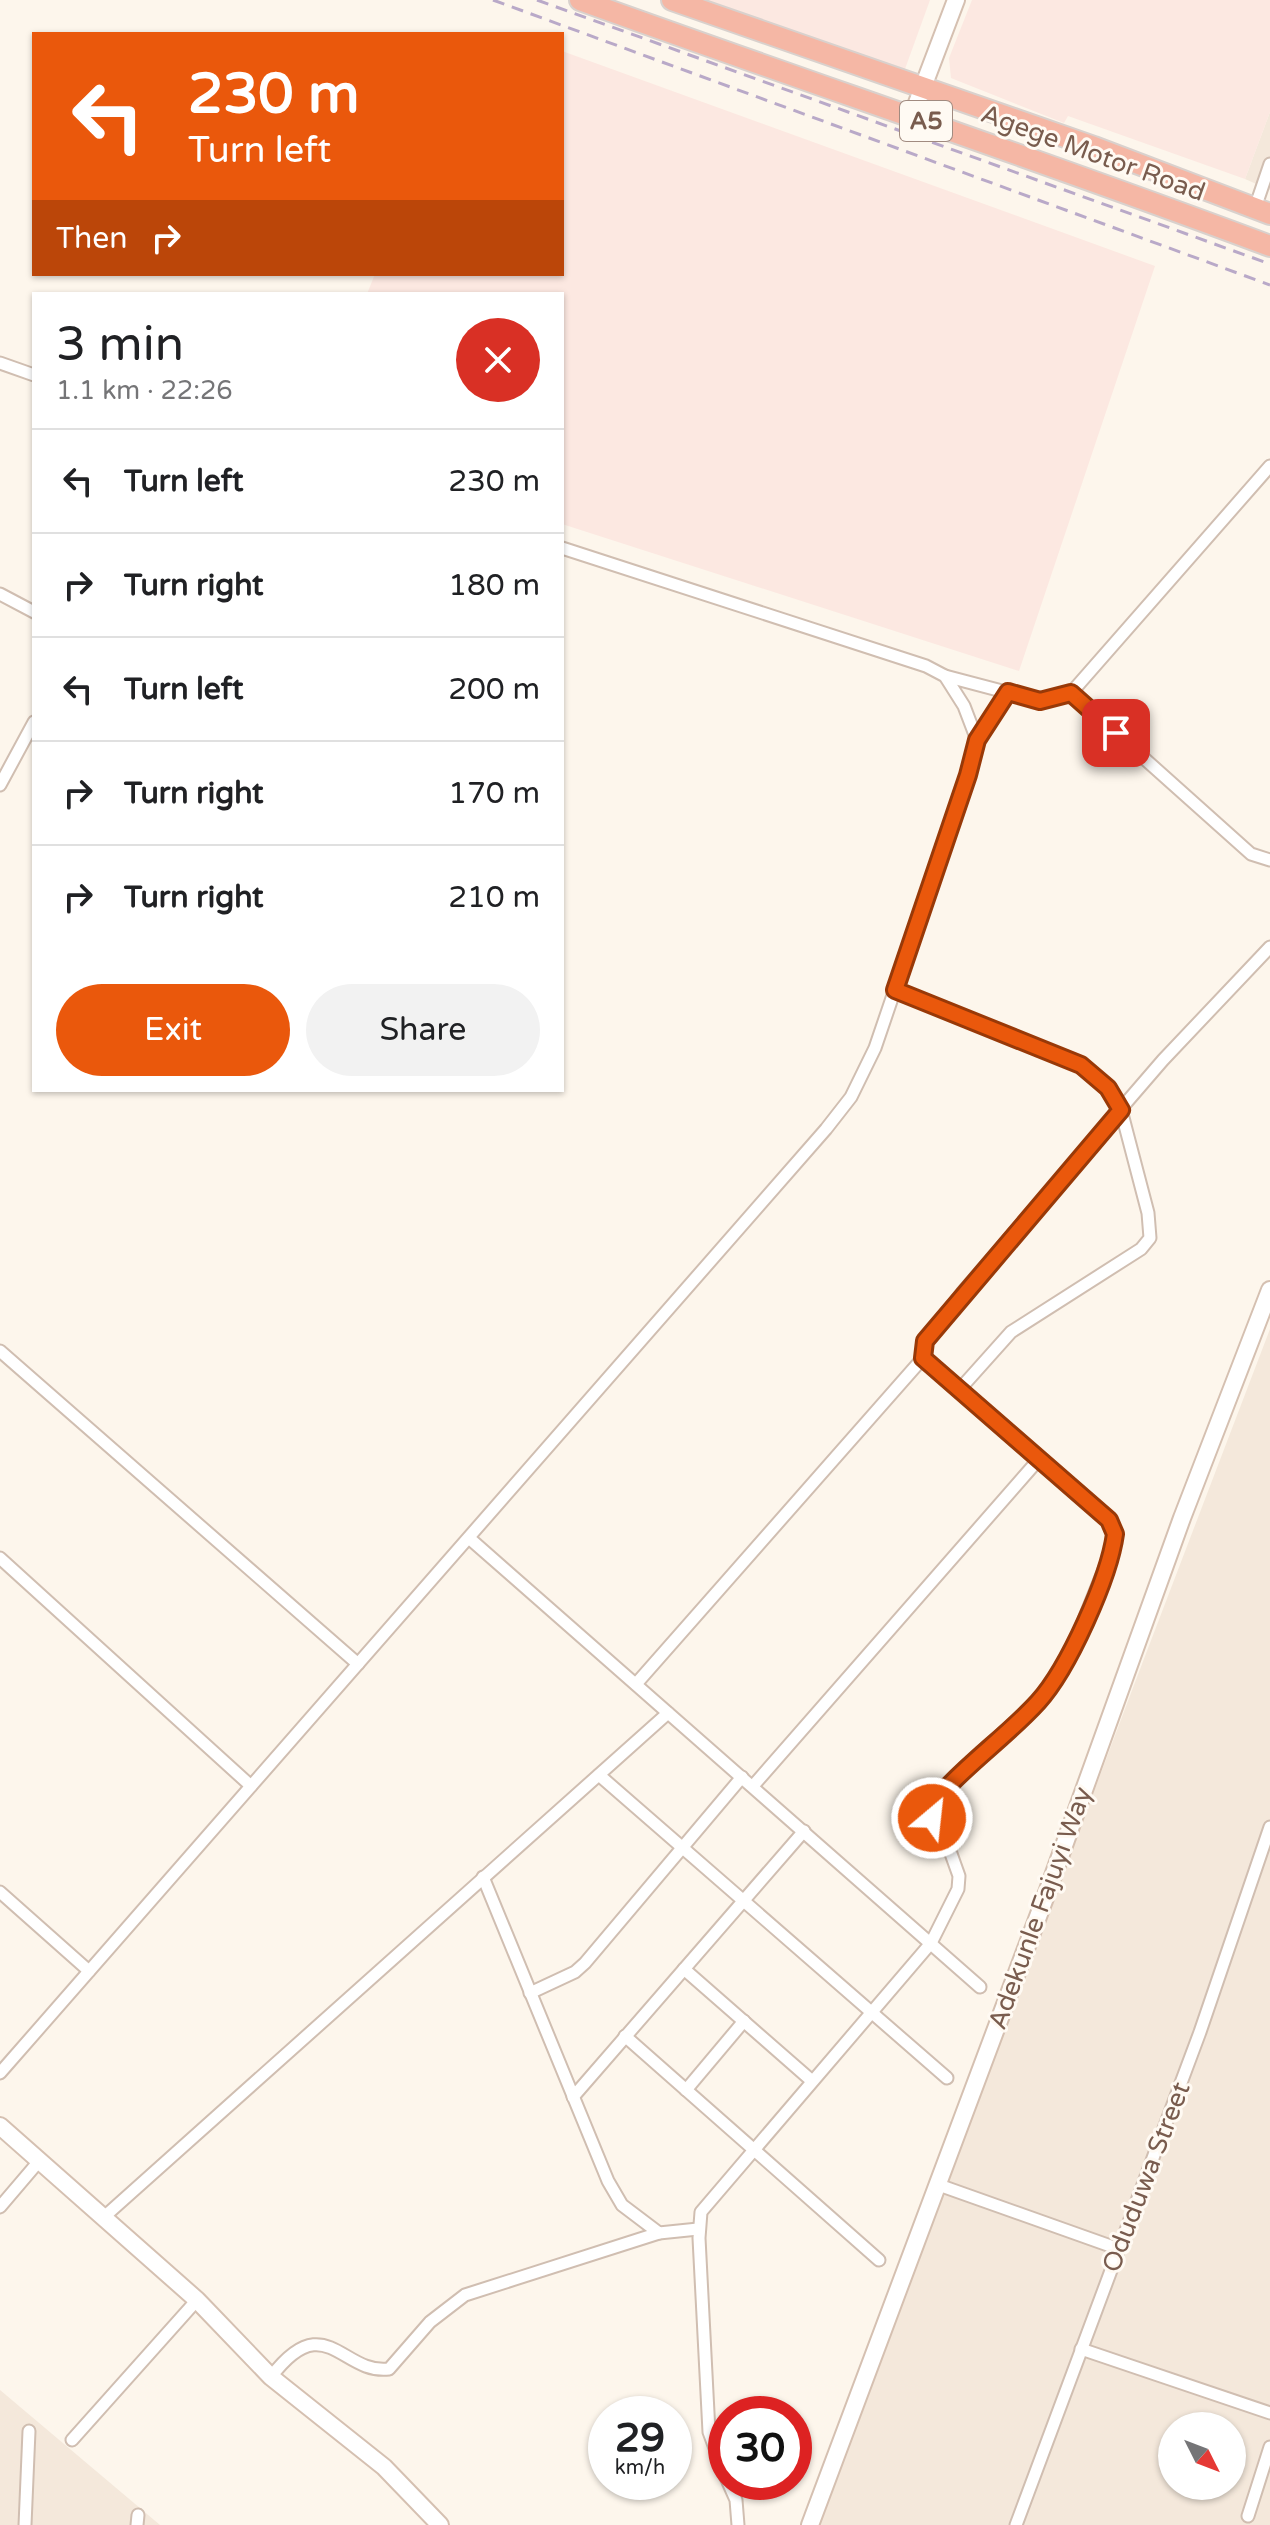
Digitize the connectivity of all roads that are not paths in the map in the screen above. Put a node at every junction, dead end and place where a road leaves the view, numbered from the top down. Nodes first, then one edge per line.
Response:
1 (580, 0) edge
2 (672, 0) edge
3 (956, 0) edge
4 (923, 88) junction
5 (912, 116) junction
6 (1270, 164) edge
7 (1262, 211) edge
8 (1270, 246) edge
9 (0, 363) edge
10 (32, 374) edge
11 (1270, 466) edge
12 (564, 549) edge
13 (0, 594) edge
14 (32, 611) edge
15 (945, 676) junction
16 (1008, 692) junction
17 (1071, 693) junction
18 (32, 726) edge
19 (977, 740) junction
20 (0, 785) edge
21 (1270, 860) edge
22 (1270, 947) edge
23 (895, 990) junction
24 (1121, 1110) junction
25 (1270, 1290) edge
26 (0, 1351) edge
27 (923, 1358) junction
28 (960, 1389) junction
29 (1040, 1458) junction
30 (469, 1538) junction
31 (0, 1558) edge
32 (358, 1664) junction
33 (636, 1684) junction
34 (668, 1713) junction
35 (599, 1775) junction
36 (742, 1777) junction
37 (251, 1786) junction
38 (753, 1786) junction
39 (1270, 1827) edge
40 (804, 1831) junction
41 (682, 1851) junction
42 (483, 1877) junction
43 (0, 1892) edge
44 (742, 1902) junction
45 (931, 1943) junction
46 (684, 1969) junction
47 (89, 1971) junction
48 (980, 1987) dead end
49 (530, 1993) junction
50 (870, 2014) junction
51 (744, 2021) junction
52 (625, 2036) junction
53 (0, 2073) edge
54 (947, 2078) dead end
55 (812, 2081) junction
56 (686, 2090) junction
57 (573, 2097) junction
58 (0, 2126) edge
59 (753, 2149) junction
60 (40, 2160) junction
61 (936, 2184) junction
62 (0, 2207) edge
63 (104, 2217) junction
64 (698, 2229) junction
65 (659, 2233) junction
66 (1119, 2249) junction
67 (879, 2260) dead end
68 (197, 2300) junction
69 (1081, 2349) junction
70 (271, 2377) junction
71 (1270, 2413) edge
72 (708, 2414) edge
73 (29, 2431) dead end
74 (72, 2440) dead end
75 (1270, 2447) edge
76 (736, 2500) edge
77 (1248, 2516) dead end
78 (25, 2525) edge
79 (440, 2525) edge
80 (738, 2525) edge
81 (810, 2525) edge
82 (1016, 2525) edge

1 - 5 highway, Agege Motor Road / A5
2 - 4 highway, Agege Motor Road / A5
3 - 4 street
4 - 5 street
4 - 7 highway, Agege Motor Road / A5
5 - 8 highway, Agege Motor Road / A5
6 - 7 street
9 - 10 street
11 - 17 street
12 - 15 street
13 - 14 street
15 - 16 street
15 - 19 street
16 - 17 street
16 - 19 street
17 - 21 street
18 - 20 street
19 - 23 street
22 - 24 street
23 - 24 street
23 - 30 street
24 - 27 street
24 - 28 street
25 - 61 street, Adekunle Fajuyi Way
26 - 32 street
27 - 28 street
27 - 33 street
28 - 29 street
29 - 38 street
29 - 45 street
30 - 32 street
30 - 33 street
31 - 37 street
32 - 37 street
33 - 34 street
34 - 35 street
34 - 36 street
35 - 41 street
35 - 42 street
36 - 38 street
36 - 41 street
37 - 47 street
38 - 40 street
39 - 66 street, Oduduwa Street
40 - 44 street
40 - 45 street
41 - 44 street
41 - 49 street
42 - 49 street
42 - 63 street
43 - 47 street
44 - 46 street
44 - 50 street
45 - 48 street
45 - 50 street
46 - 51 street
46 - 52 street
47 - 53 street
49 - 57 street
50 - 54 street
50 - 55 street
51 - 55 street
51 - 56 street
52 - 56 street
52 - 57 street
55 - 59 street
56 - 59 street
57 - 65 street
58 - 60 street
59 - 64 street
59 - 67 street
60 - 62 street
60 - 63 street
61 - 66 street
61 - 81 street, Adekunle Fajuyi Way
63 - 68 street
64 - 65 street
64 - 72 street
65 - 70 street
66 - 69 street, Oduduwa Street
68 - 70 street
68 - 74 street
69 - 71 street
69 - 82 street, Oduduwa Street
70 - 79 street
73 - 78 street
75 - 77 street
76 - 80 street

